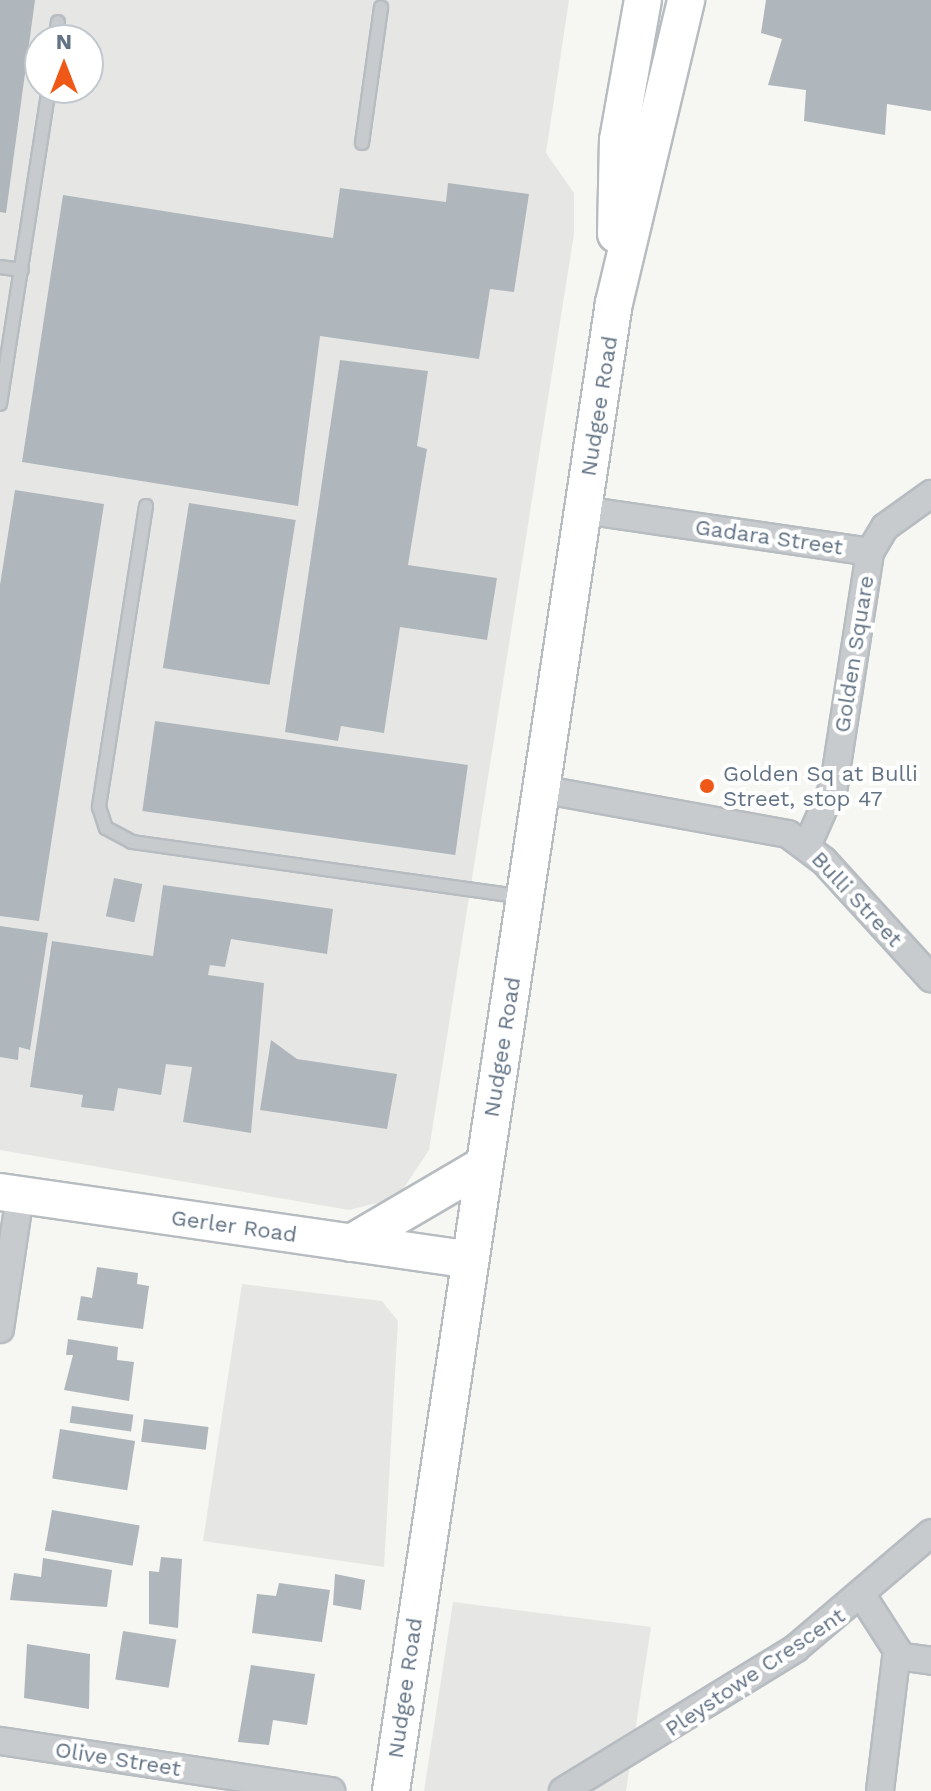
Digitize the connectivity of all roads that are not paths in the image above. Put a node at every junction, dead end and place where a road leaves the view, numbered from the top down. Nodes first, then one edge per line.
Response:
1 (643, 0) edge
2 (686, 0) edge
3 (381, 7) dead end
4 (47, 104) edge
5 (362, 143) dead end
6 (0, 267) edge
7 (22, 270) junction
8 (614, 303) junction
9 (3, 370) edge
10 (0, 404) edge
11 (931, 494) edge
12 (146, 506) dead end
13 (583, 510) junction
14 (870, 552) junction
15 (540, 789) junction
16 (807, 846) junction
17 (524, 897) junction
18 (931, 978) edge
19 (484, 1165) junction
20 (10, 1194) edge
21 (351, 1243) junction
22 (469, 1260) junction
23 (0, 1329) edge
24 (931, 1533) edge
25 (863, 1597) junction
26 (897, 1656) junction
27 (931, 1661) edge
28 (0, 1741) edge
29 (331, 1791) edge
30 (391, 1791) edge
31 (563, 1791) edge
32 (880, 1791) edge

1 - 8 main road, Nudgee Road
2 - 8 main road, Nudgee Road
3 - 5 lane
4 - 7 lane
6 - 7 lane
7 - 9 lane
8 - 13 main road, Nudgee Road
9 - 10 lane
11 - 14 street, Gadara Street
12 - 17 lane
13 - 14 street, Gadara Street
13 - 15 main road, Nudgee Road
14 - 16 street, Golden Square
15 - 16 street, Bulli Street
15 - 17 main road, Nudgee Road
16 - 18 street, Bulli Street
17 - 19 main road, Nudgee Road
19 - 21 main road
19 - 22 main road, Nudgee Road
20 - 21 main road, Gerler Road
20 - 23 street
21 - 22 main road, Gerler Road
22 - 30 main road, Nudgee Road
24 - 25 street, Pleystowe Crescent
25 - 26 street
25 - 31 street, Pleystowe Crescent
26 - 27 street
26 - 32 street
28 - 29 street, Olive Street

